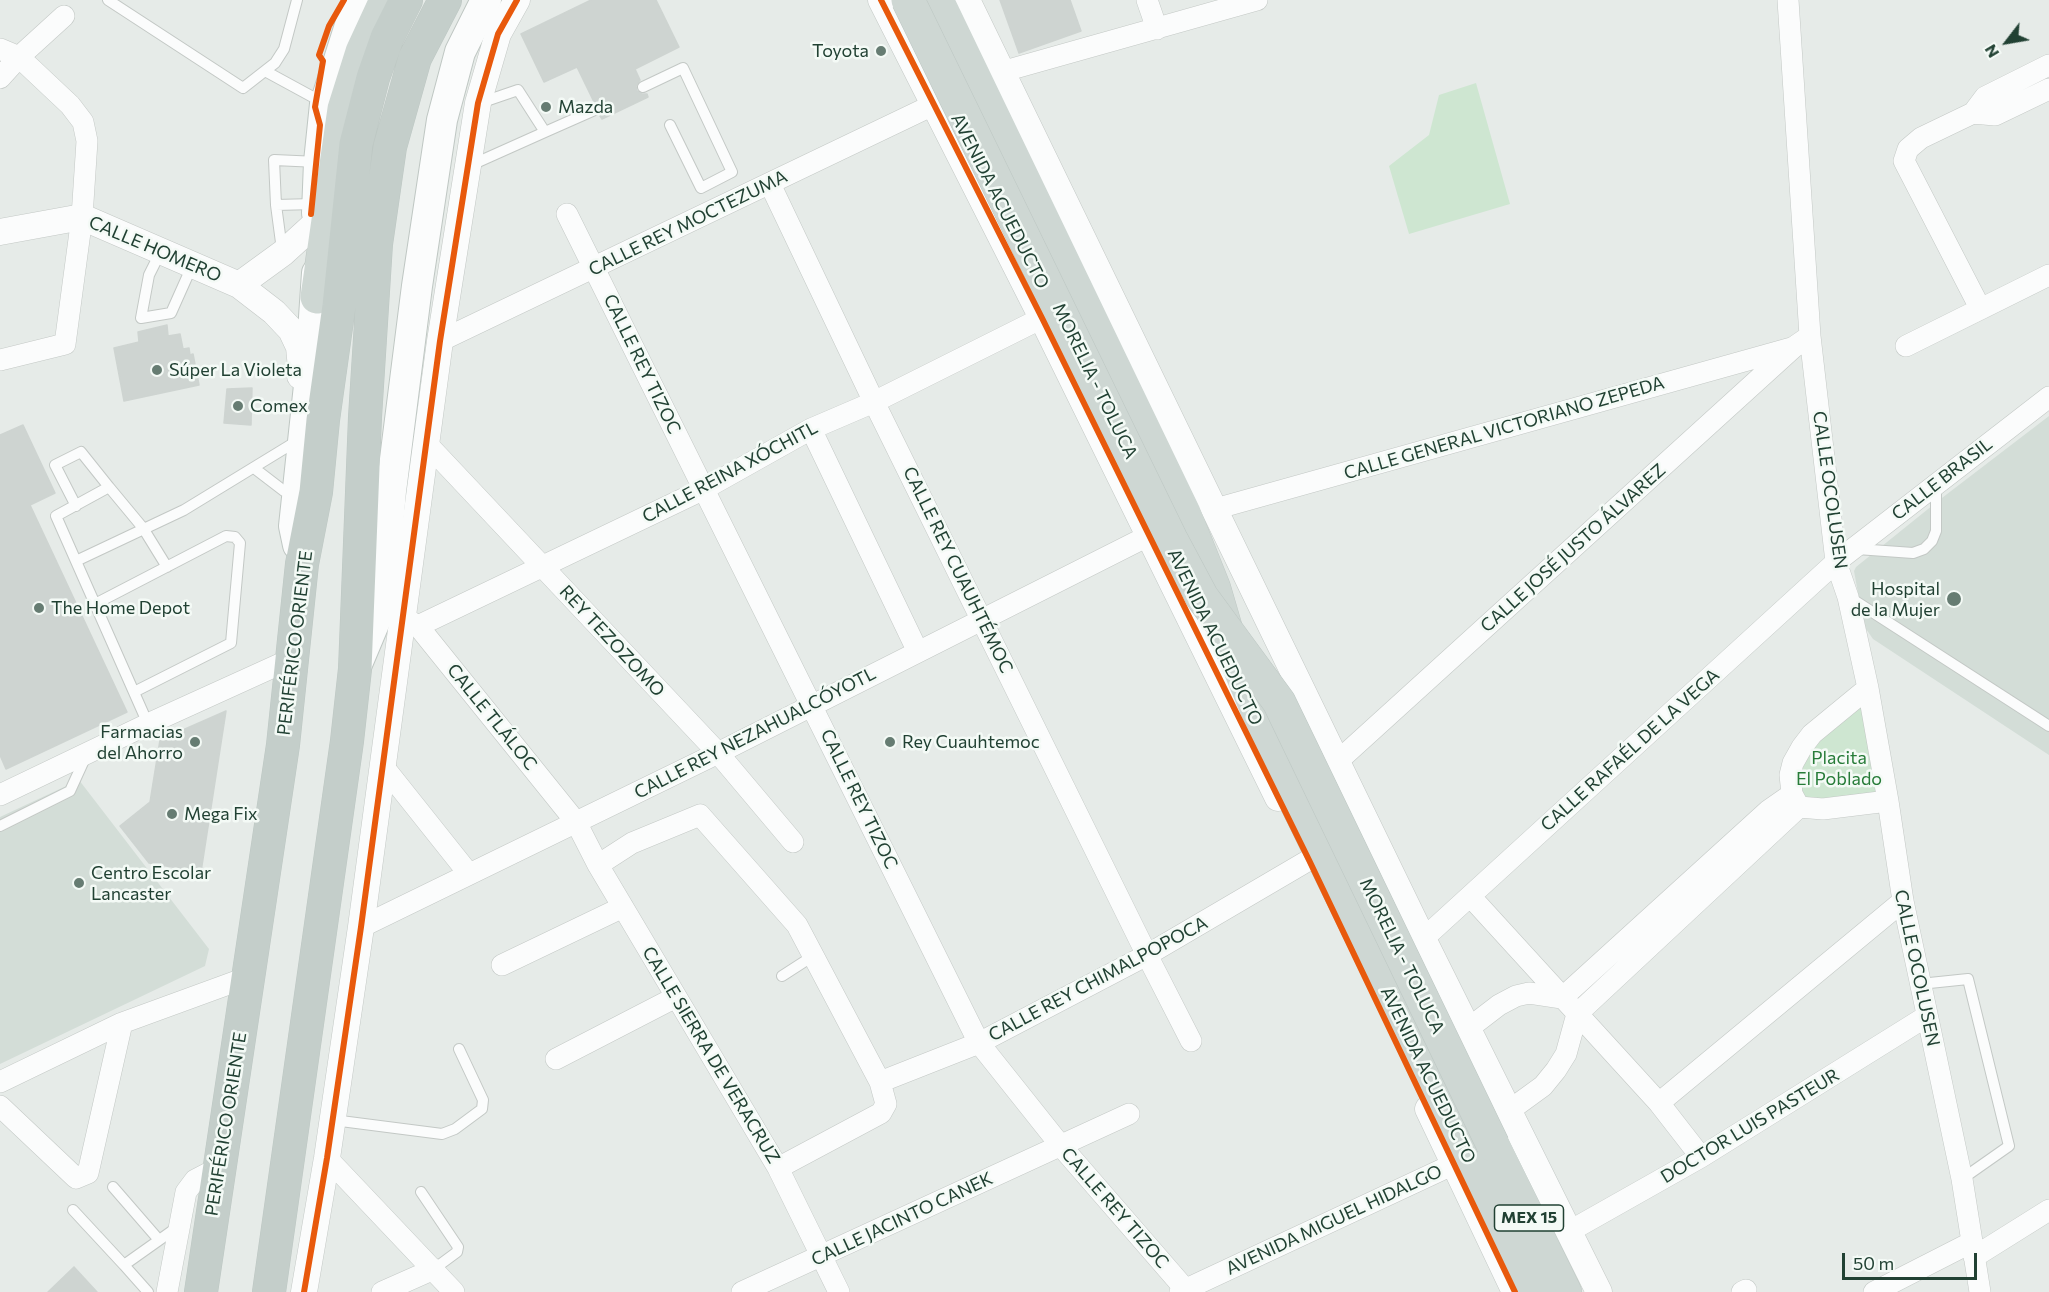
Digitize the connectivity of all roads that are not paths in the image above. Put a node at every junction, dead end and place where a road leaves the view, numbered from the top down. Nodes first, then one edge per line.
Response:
1 (108, 0) edge
2 (297, 0) edge
3 (358, 0) edge
4 (386, 0) edge
5 (406, 0) edge
6 (445, 0) edge
7 (486, 0) edge
8 (517, 0) edge
9 (881, 0) edge
10 (908, 0) edge
11 (937, 0) edge
12 (967, 0) edge
13 (1147, 0) edge
14 (1257, 0) edge
15 (1788, 0) edge
16 (64, 16) dead end
17 (1157, 29) junction
18 (10, 53) edge
19 (2049, 65) edge
20 (265, 71) junction
21 (1001, 72) junction
22 (0, 78) edge
23 (643, 87) dead end
24 (2049, 89) edge
25 (478, 103) junction
26 (325, 104) junction
27 (935, 104) junction
28 (597, 109) dead end
29 (1973, 113) junction
30 (670, 125) dead end
31 (545, 132) junction
32 (319, 162) junction
33 (468, 166) junction
34 (770, 184) junction
35 (276, 205) junction
36 (317, 213) junction
37 (567, 214) dead end
38 (82, 217) junction
39 (0, 232) edge
40 (161, 251) junction
41 (283, 253) junction
42 (192, 264) junction
43 (594, 269) junction
44 (2049, 275) edge
45 (239, 285) junction
46 (317, 297) junction
47 (1980, 308) junction
48 (1042, 318) junction
49 (440, 341) junction
50 (1802, 342) junction
51 (1906, 346) dead end
52 (0, 360) edge
53 (2049, 397) edge
54 (874, 402) junction
55 (811, 429) junction
56 (292, 444) junction
57 (427, 444) junction
58 (254, 468) junction
59 (1936, 484) junction
60 (109, 487) junction
61 (704, 489) junction
62 (284, 491) junction
63 (76, 506) junction
64 (1215, 509) junction
65 (294, 526) junction
66 (143, 528) junction
67 (1148, 536) junction
68 (1845, 556) junction
69 (76, 561) junction
70 (302, 564) junction
71 (542, 566) junction
72 (167, 567) junction
73 (1848, 597) junction
74 (95, 604) junction
75 (401, 617) junction
76 (983, 620) junction
77 (918, 652) junction
78 (291, 659) junction
79 (355, 669) junction
80 (1868, 688) junction
81 (134, 692) junction
82 (812, 705) junction
83 (148, 724) junction
84 (2049, 726) edge
85 (88, 753) junction
86 (718, 753) junction
87 (1338, 761) junction
88 (382, 766) junction
89 (0, 795) edge
90 (1796, 800) junction
91 (1888, 801) junction
92 (576, 822) junction
93 (0, 826) edge
94 (793, 842) dead end
95 (1309, 860) junction
96 (598, 865) junction
97 (469, 874) junction
98 (1470, 896) junction
99 (1903, 901) junction
100 (623, 908) junction
101 (361, 927) junction
102 (1423, 939) junction
103 (813, 956) junction
104 (1147, 956) junction
105 (502, 965) dead end
106 (782, 976) dead end
107 (248, 977) junction
108 (1920, 984) junction
109 (676, 997) junction
110 (1563, 998) junction
111 (1577, 1014) junction
112 (1927, 1016) junction
113 (122, 1023) junction
114 (1469, 1028) junction
115 (1191, 1041) dead end
116 (979, 1043) junction
117 (459, 1049) dead end
118 (556, 1059) dead end
119 (0, 1082) edge
120 (880, 1082) junction
121 (1659, 1103) junction
122 (0, 1106) edge
123 (1129, 1114) dead end
124 (332, 1120) junction
125 (1489, 1141) junction
126 (1061, 1146) junction
127 (1701, 1157) junction
128 (327, 1158) junction
129 (219, 1167) junction
130 (778, 1168) junction
131 (1962, 1179) junction
132 (112, 1187) dead end
133 (421, 1192) dead end
134 (73, 1210) dead end
135 (2049, 1210) edge
136 (179, 1226) junction
137 (1570, 1231) junction
138 (159, 1240) junction
139 (1973, 1249) junction
140 (821, 1256) junction
141 (124, 1265) junction
142 (434, 1269) junction
143 (1182, 1291) edge
144 (1977, 1291) edge
145 (148, 1292) edge
146 (167, 1292) edge
147 (201, 1292) edge
148 (269, 1292) edge
149 (304, 1292) edge
150 (382, 1292) edge
151 (454, 1292) edge
152 (742, 1292) edge
153 (839, 1292) edge
154 (1515, 1292) edge
155 (1535, 1292) edge
156 (1565, 1292) edge
157 (1599, 1292) edge
158 (1874, 1292) edge

1 - 20 lane
2 - 20 lane
3 - 26 main road
4 - 46 main road
5 - 70 highway, PERIFÉRICO ORIENTE
6 - 79 highway
7 - 75 main road
8 - 25 street
9 - 27 street, AVENIDA ACUEDUCTO
10 - 125 main road, MORELIA - TOLUCA / MEX 15, bridge
11 - 125 main road, MORELIA - TOLUCA / MEX 15, bridge
12 - 21 street, AVENIDA ACUEDUCTO
13 - 17 street
14 - 17 street
15 - 50 street, CALLE OCOLUSEN
16 - 18 street
17 - 21 street
18 - 22 street
18 - 38 street
19 - 29 street
20 - 26 lane
21 - 64 street, AVENIDA ACUEDUCTO
23 - 30 lane
24 - 29 street
25 - 31 lane
25 - 33 street
26 - 32 main road
27 - 34 street, CALLE REY MOCTEZUMA
27 - 48 street, AVENIDA ACUEDUCTO
28 - 31 lane
29 - 47 street
31 - 33 lane
32 - 35 lane
32 - 36 main road
33 - 49 street
34 - 43 street, CALLE REY MOCTEZUMA
34 - 54 street, CALLE REY CUAUHTÉMOC
35 - 36 lane
35 - 41 lane
36 - 41 street, CALLE HOMERO
36 - 46 main road
37 - 43 street, CALLE REY TIZOC
38 - 39 street, CALLE HOMERO
38 - 40 street, CALLE HOMERO
38 - 52 street
40 - 42 street, CALLE HOMERO
40 - 42 lane
41 - 45 street, CALLE HOMERO
42 - 45 street, CALLE HOMERO
43 - 49 street, CALLE REY MOCTEZUMA
43 - 61 street, CALLE REY TIZOC
44 - 47 street
45 - 56 street, CALLE HOMERO
46 - 65 main road
47 - 51 street
48 - 54 street, CALLE REINA XÓCHITL
48 - 67 street, AVENIDA ACUEDUCTO
49 - 57 street
50 - 64 street, CALLE GENERAL VICTORIANO ZEPEDA
50 - 68 street, CALLE OCOLUSEN
50 - 87 street, CALLE JOSÉ JUSTO ÁLVAREZ
53 - 59 street, CALLE BRASIL
54 - 55 street, CALLE REINA XÓCHITL
54 - 76 street, CALLE REY CUAUHTÉMOC
55 - 61 street, CALLE REINA XÓCHITL
55 - 77 street
56 - 58 lane
56 - 62 street, CALLE HOMERO
57 - 71 street, REY TEZOZOMO
57 - 75 street
58 - 62 lane
58 - 66 lane
59 - 68 street, CALLE BRASIL
59 - 68 lane
60 - 63 lane
60 - 63 lane
60 - 66 lane
61 - 71 street, CALLE REINA XÓCHITL
61 - 82 street, CALLE REY TIZOC
62 - 65 street, CALLE HOMERO
63 - 69 lane
64 - 87 street, AVENIDA ACUEDUCTO
65 - 70 main road
66 - 69 lane
66 - 72 lane
67 - 76 street, CALLE REY NEZAHUALCÓYOTL
67 - 95 street, AVENIDA ACUEDUCTO
68 - 73 street, CALLE OCOLUSEN
68 - 98 street, CALLE RAFAÉL DE LA VEGA
69 - 74 lane
70 - 78 highway, PERIFÉRICO ORIENTE
71 - 75 street, CALLE REINA XÓCHITL
71 - 86 street, REY TEZOZOMO
72 - 74 lane
72 - 81 lane
73 - 80 street, CALLE OCOLUSEN
73 - 84 lane
74 - 81 lane
75 - 79 main road
75 - 88 street
75 - 92 street, CALLE TLÁLOC
76 - 77 street, CALLE REY NEZAHUALCÓYOTL
76 - 104 street, CALLE REY CUAUHTÉMOC
77 - 82 street, CALLE REY NEZAHUALCÓYOTL
78 - 83 street
78 - 107 highway, PERIFÉRICO ORIENTE
79 - 148 highway
80 - 90 street
80 - 91 street, CALLE OCOLUSEN
81 - 83 lane
82 - 86 street, CALLE REY NEZAHUALCÓYOTL
82 - 116 street, CALLE REY TIZOC
83 - 85 street
85 - 89 street
85 - 93 lane
86 - 92 street, CALLE REY NEZAHUALCÓYOTL
86 - 94 street, REY TEZOZOMO
87 - 102 street, AVENIDA ACUEDUCTO
88 - 97 street
88 - 101 street
90 - 91 street
90 - 110 street
90 - 111 street
91 - 99 street, CALLE OCOLUSEN
92 - 96 street, CALLE SIERRA DE VERACRUZ
92 - 97 street, CALLE REY NEZAHUALCÓYOTL
95 - 104 street, CALLE REY CHIMALPOPOCA
95 - 125 street, AVENIDA ACUEDUCTO
96 - 100 street, CALLE SIERRA DE VERACRUZ
96 - 103 street
97 - 101 street, CALLE REY NEZAHUALCÓYOTL
98 - 102 street, CALLE RAFAÉL DE LA VEGA
98 - 110 street
99 - 108 street, CALLE OCOLUSEN
99 - 121 street
100 - 105 street
100 - 109 street, CALLE SIERRA DE VERACRUZ
101 - 124 street
102 - 114 street, AVENIDA ACUEDUCTO
103 - 106 lane
103 - 120 street
104 - 115 street, CALLE REY CUAUHTÉMOC
104 - 116 street, CALLE REY CHIMALPOPOCA
107 - 113 street
107 - 129 highway, PERIFÉRICO ORIENTE
108 - 112 street, CALLE OCOLUSEN
108 - 131 lane
109 - 118 street
109 - 130 street, CALLE SIERRA DE VERACRUZ
110 - 111 street
110 - 114 street
111 - 121 street
111 - 125 street, AVENIDA MIGUEL HIDALGO
112 - 127 street, DOCTOR LUIS PASTEUR
112 - 131 street, CALLE OCOLUSEN
113 - 119 street
113 - 122 street
114 - 125 street, AVENIDA ACUEDUCTO
116 - 120 street, CALLE REY CHIMALPOPOCA
116 - 126 street, CALLE REY TIZOC
117 - 124 lane
120 - 130 street
121 - 127 street
123 - 126 street, CALLE JACINTO CANEK
124 - 128 street
125 - 137 street, AVENIDA ACUEDUCTO
125 - 143 street, AVENIDA MIGUEL HIDALGO
125 - 154 street, AVENIDA ACUEDUCTO
125 - 155 main road, MORELIA - TOLUCA / MEX 15
125 - 156 main road, MORELIA - TOLUCA / MEX 15
126 - 140 street, CALLE JACINTO CANEK
126 - 143 street, CALLE REY TIZOC
127 - 137 street, DOCTOR LUIS PASTEUR
128 - 142 street
128 - 149 street
129 - 136 street
129 - 147 highway, PERIFÉRICO ORIENTE
130 - 140 street, CALLE SIERRA DE VERACRUZ
131 - 139 street, CALLE OCOLUSEN
132 - 138 lane
133 - 142 lane
134 - 141 lane
135 - 139 street
136 - 138 lane
136 - 146 street
137 - 157 street, AVENIDA ACUEDUCTO
138 - 141 lane
139 - 144 street, CALLE OCOLUSEN
139 - 158 street
140 - 152 street, CALLE JACINTO CANEK
140 - 153 street, CALLE SIERRA DE VERACRUZ
141 - 145 lane
142 - 150 street
142 - 151 street

